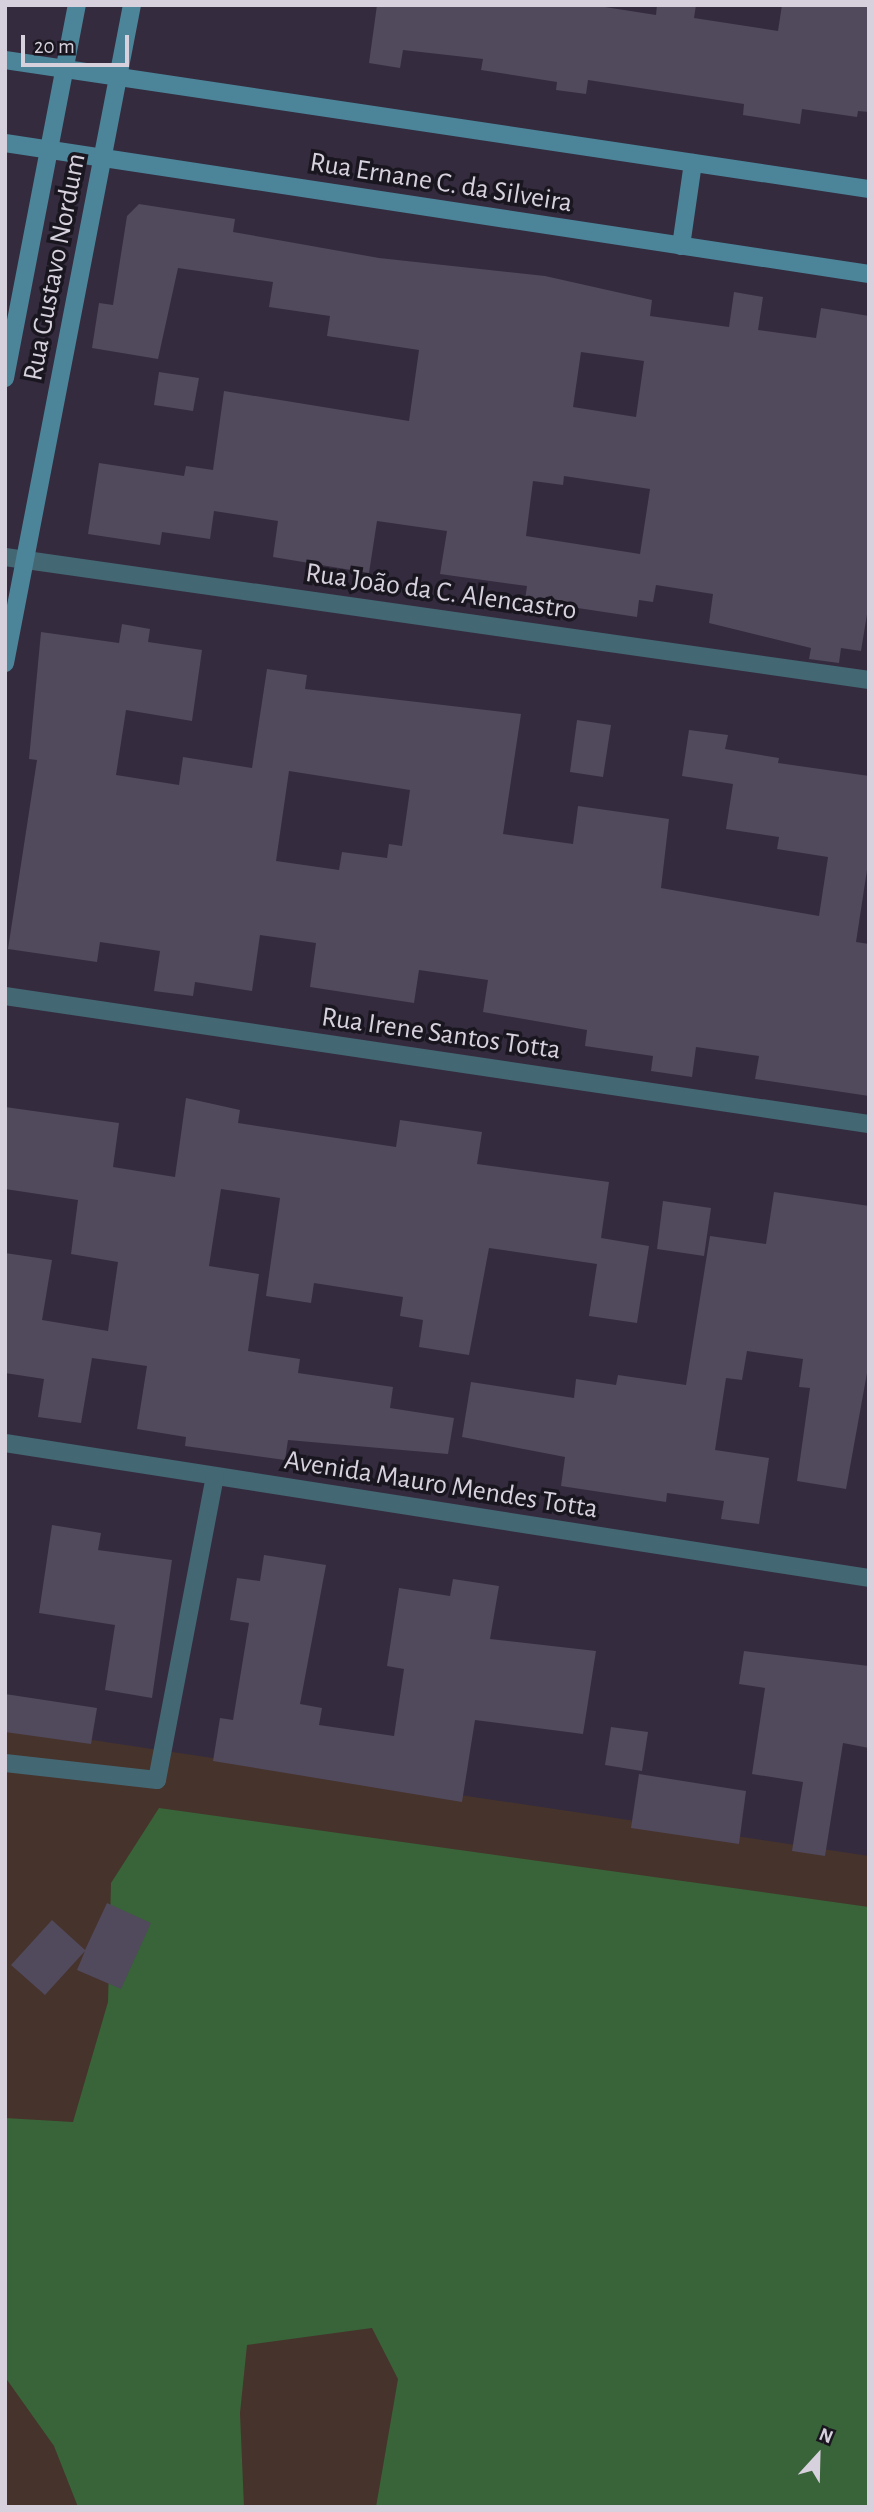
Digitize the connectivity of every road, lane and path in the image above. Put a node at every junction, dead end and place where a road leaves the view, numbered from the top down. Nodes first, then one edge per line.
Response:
1 (77, 5) edge
2 (132, 5) edge
3 (5, 60) edge
4 (66, 69) junction
5 (119, 77) junction
6 (5, 143) edge
7 (50, 150) junction
8 (103, 158) junction
9 (693, 163) junction
10 (869, 189) edge
11 (681, 246) junction
12 (869, 274) edge
13 (5, 378) edge
14 (5, 557) edge
15 (25, 560) junction
16 (5, 663) edge
17 (869, 680) edge
18 (5, 996) edge
19 (869, 1124) edge
20 (5, 1443) edge
21 (215, 1476) junction
22 (869, 1578) edge
23 (5, 1763) edge

1 - 4 street, Rua Gustavo Nordum
2 - 5 street, Rua Gustavo Nordum
3 - 4 street, Rua Ernane C. da Silveira
4 - 5 street, Rua Ernane C. da Silveira
4 - 7 street, Rua Gustavo Nordum
5 - 8 street, Rua Gustavo Nordum
5 - 9 street, Rua Ernane C. da Silveira
6 - 7 street, Rua Ernane C. da Silveira
7 - 8 street, Rua Ernane C. da Silveira
7 - 13 street, Rua Gustavo Nordum
8 - 11 street, Rua Ernane C. da Silveira
8 - 15 street, Rua Gustavo Nordum
9 - 10 street, Rua Ernane C. da Silveira
9 - 11 street
11 - 12 street, Rua Ernane C. da Silveira
14 - 15 street, Rua João da C. Alencastro
15 - 16 street, Rua Gustavo Nordum
15 - 17 street, Rua João da C. Alencastro
18 - 19 street, Rua Irene Santos Totta
20 - 21 street, Avenida Mauro Mendes Totta
21 - 22 street, Avenida Mauro Mendes Totta
21 - 23 street

